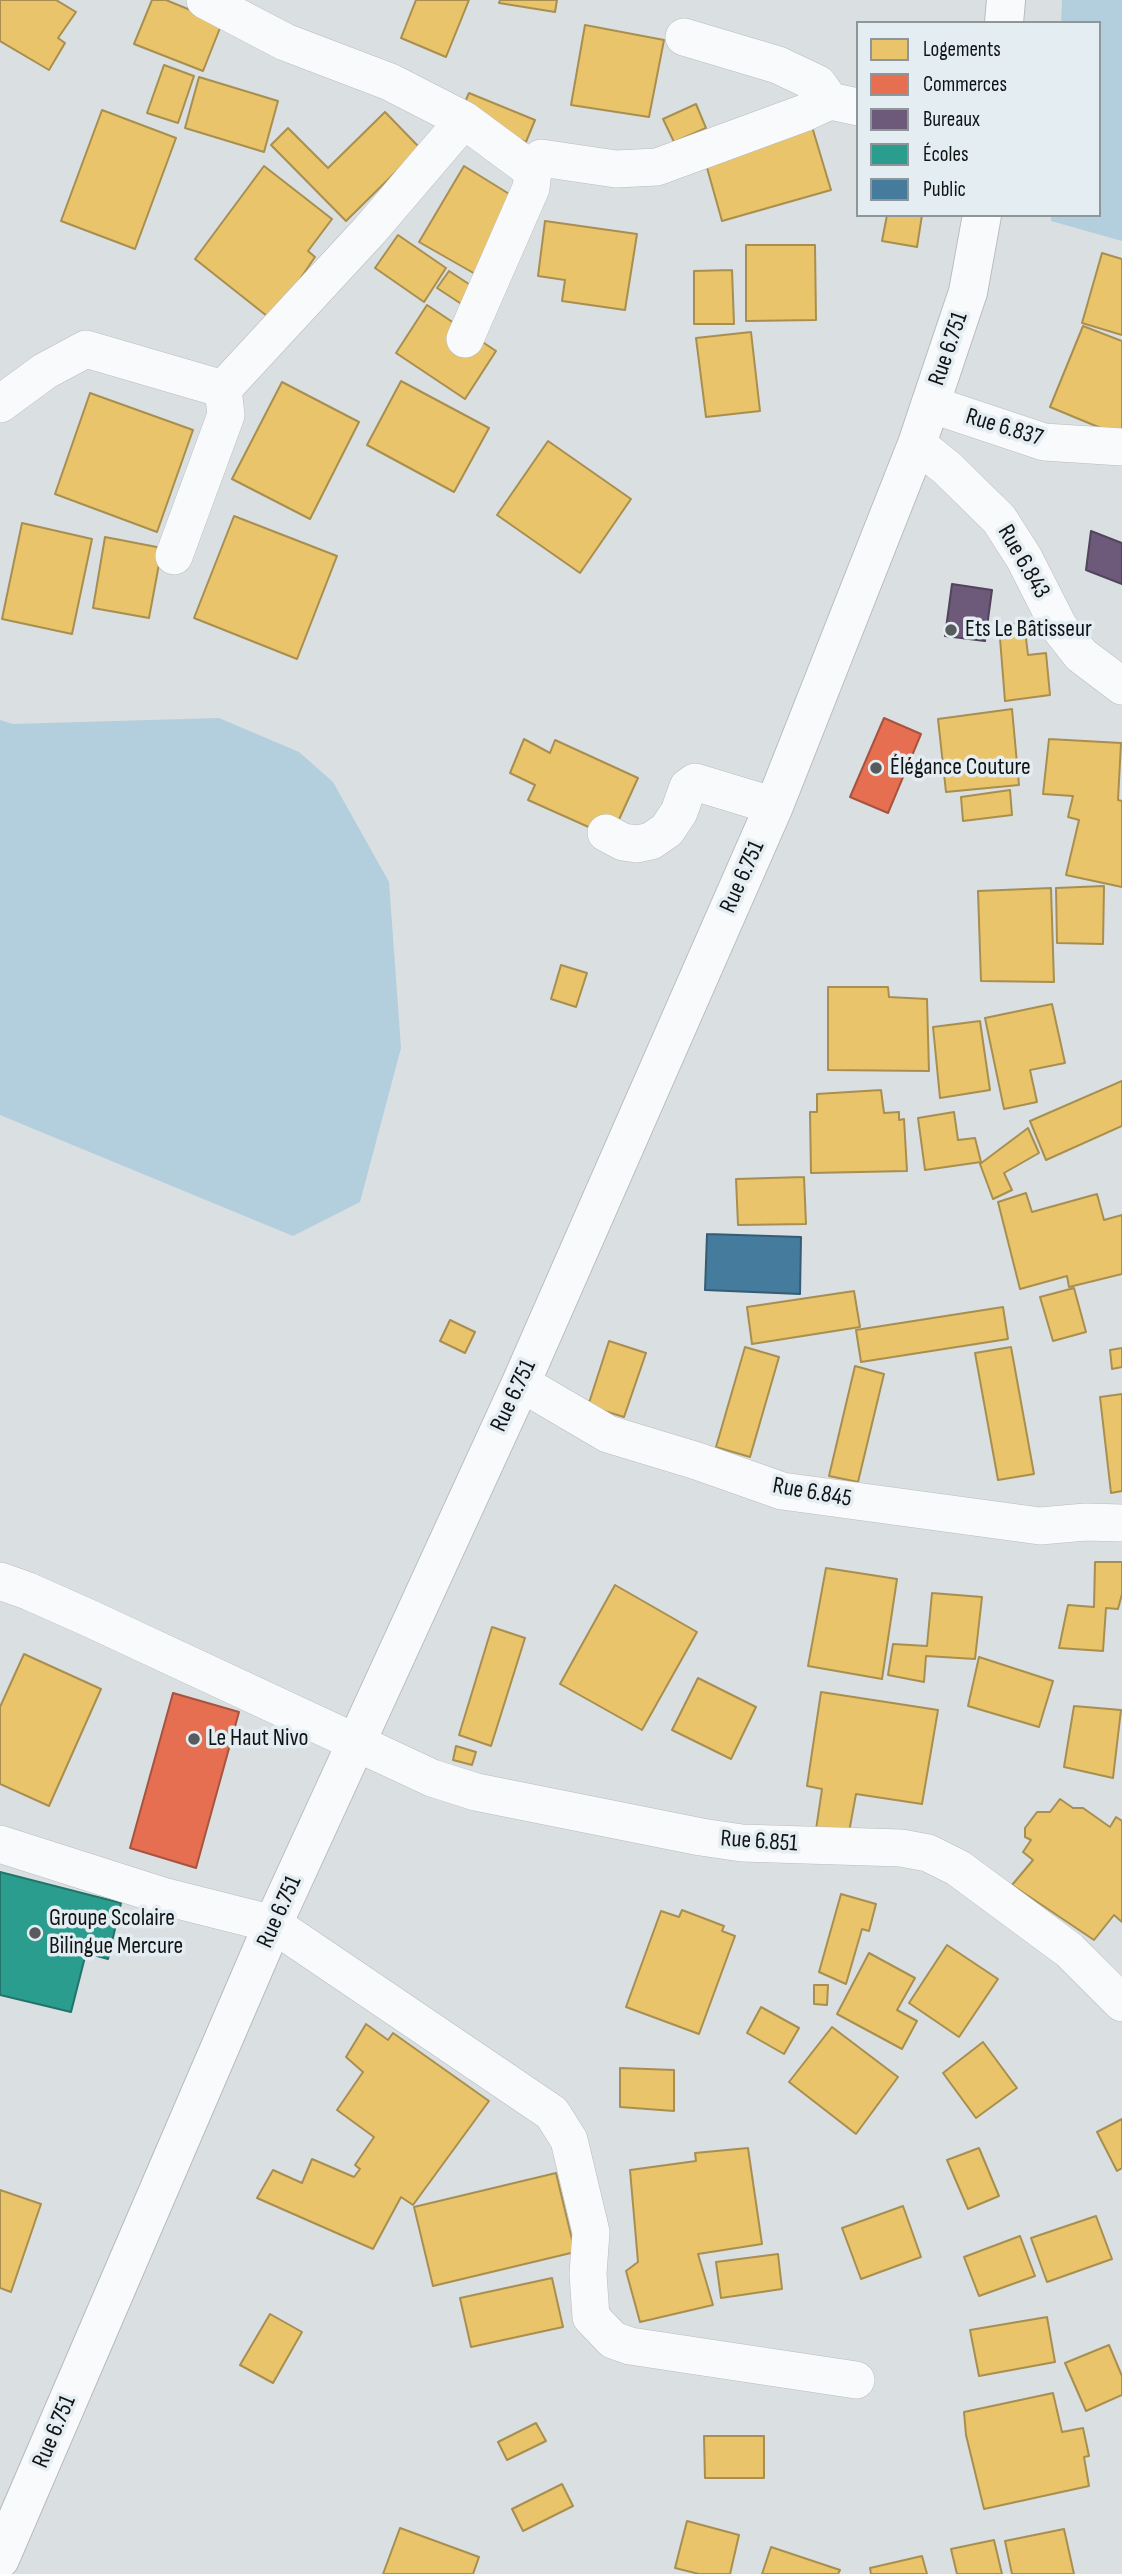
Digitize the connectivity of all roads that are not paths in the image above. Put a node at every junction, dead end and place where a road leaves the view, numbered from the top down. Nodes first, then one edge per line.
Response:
1 (205, 0) edge
2 (1006, 0) edge
3 (1004, 21) edge
4 (684, 37) dead end
5 (844, 104) edge
6 (464, 120) junction
7 (533, 171) junction
8 (982, 217) edge
9 (465, 339) dead end
10 (223, 389) junction
11 (0, 404) edge
12 (930, 404) junction
13 (917, 443) junction
14 (1122, 447) edge
15 (174, 556) dead end
16 (1122, 686) edge
17 (774, 806) junction
18 (606, 833) dead end
19 (521, 1383) junction
20 (1122, 1523) edge
21 (0, 1581) edge
22 (356, 1745) junction
23 (0, 1844) edge
24 (273, 1924) junction
25 (1122, 2003) edge
26 (856, 2380) dead end
27 (0, 2559) edge

1 - 6 street
2 - 3 main road
4 - 5 street
5 - 7 street
6 - 7 street
6 - 10 street
7 - 9 street
8 - 12 main road, Rue 6.751
10 - 11 street
10 - 15 street
12 - 13 main road, Rue 6.751
12 - 14 street, Rue 6.837
13 - 16 street, Rue 6.843
13 - 17 main road, Rue 6.751
17 - 18 street
17 - 19 main road, Rue 6.751
19 - 20 street, Rue 6.845
19 - 22 main road, Rue 6.751
21 - 22 street, Rue 6.851
22 - 24 main road, Rue 6.751
22 - 25 street, Rue 6.851
23 - 24 street
24 - 26 street
24 - 27 main road, Rue 6.751

